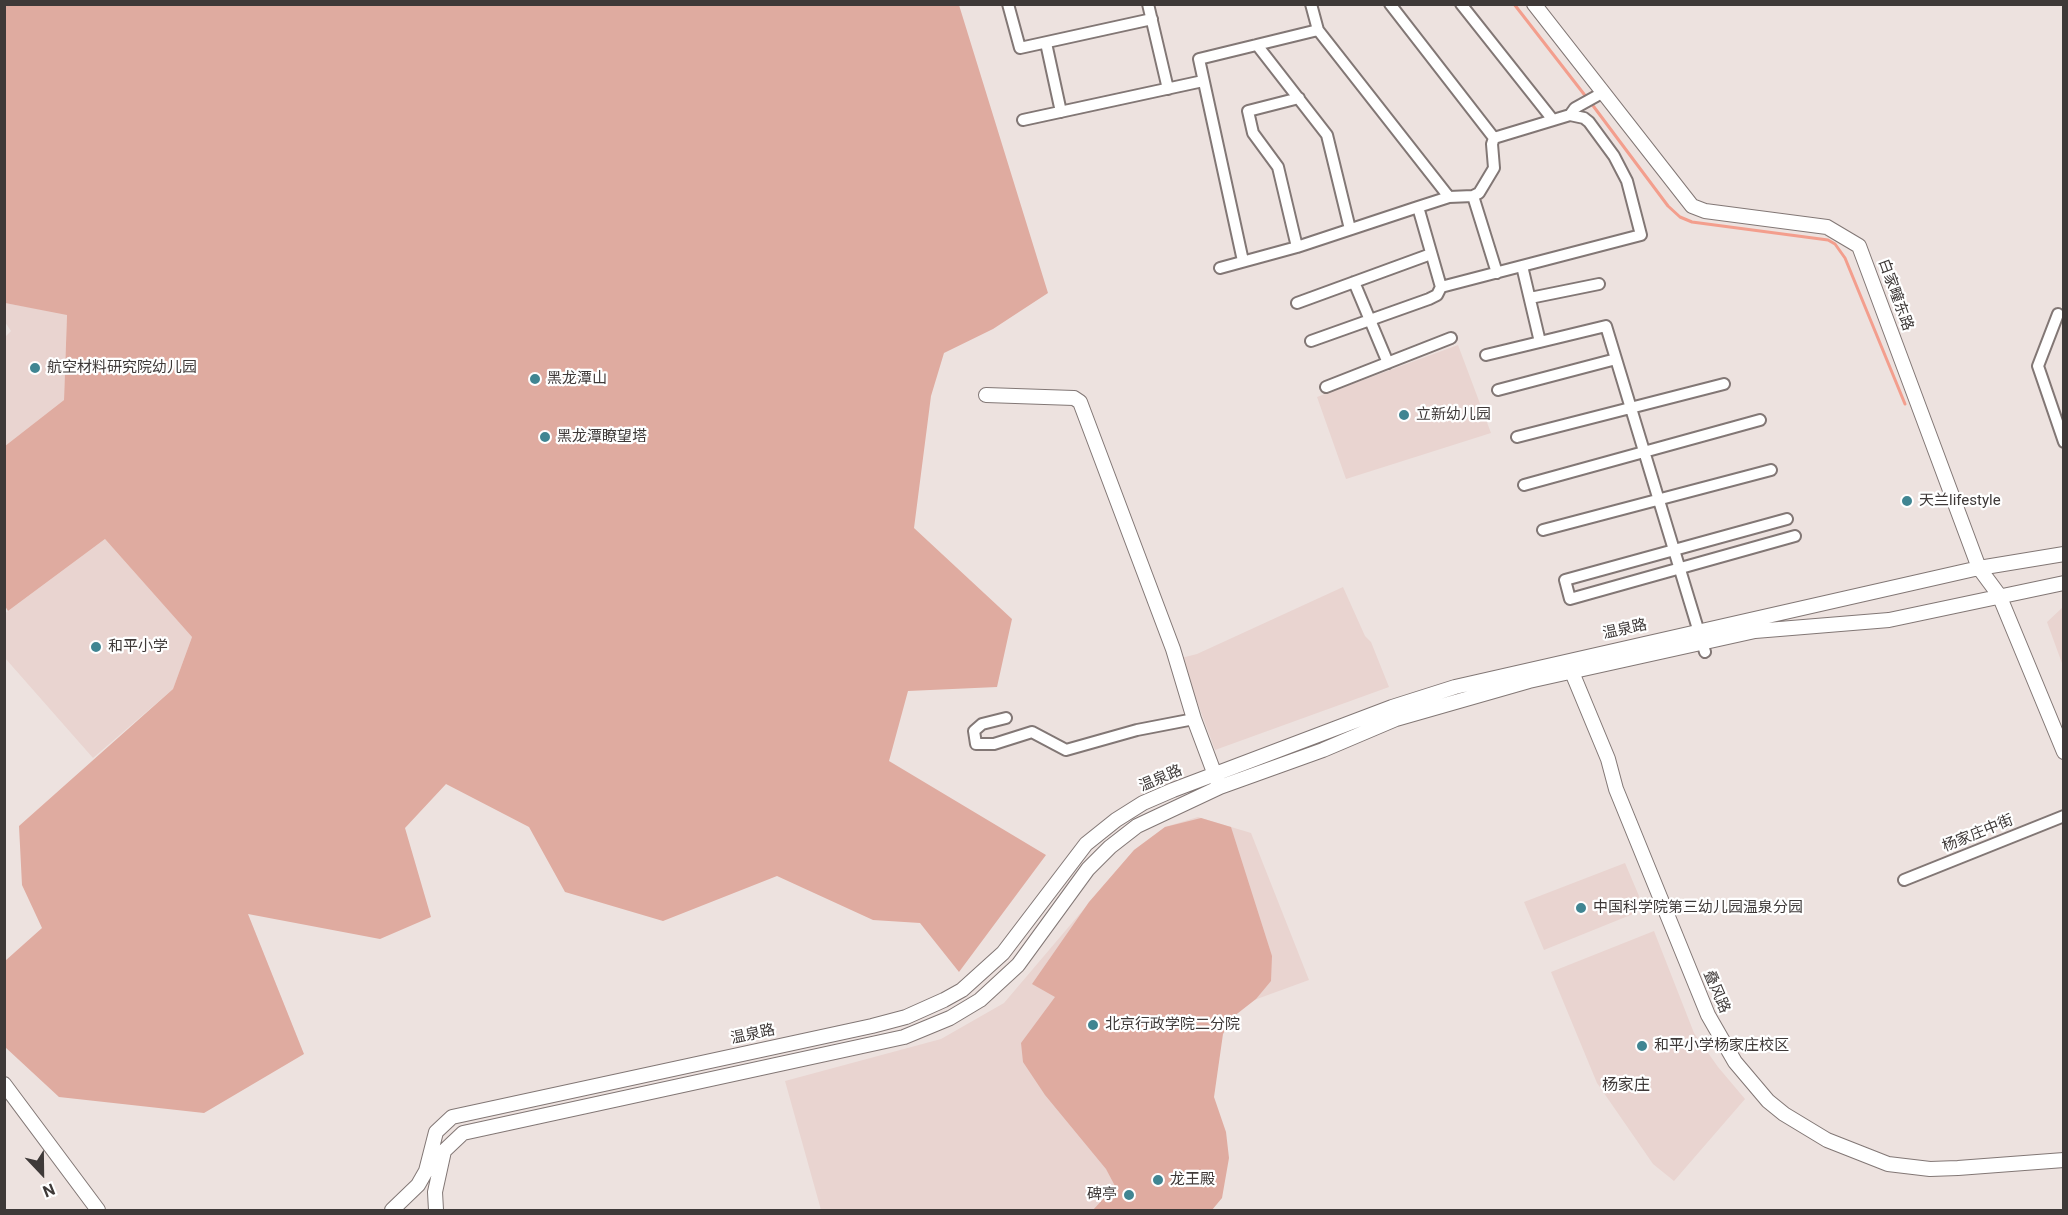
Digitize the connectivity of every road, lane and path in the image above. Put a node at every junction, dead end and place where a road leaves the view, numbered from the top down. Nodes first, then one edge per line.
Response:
1 (1008, 4) edge
2 (1148, 4) edge
3 (1311, 4) edge
4 (1390, 4) edge
5 (1461, 4) edge
6 (1534, 4) edge
7 (1152, 19) junction
8 (1318, 30) junction
9 (1046, 43) junction
10 (1257, 45) junction
11 (1203, 81) junction
12 (1168, 89) junction
13 (1299, 98) junction
14 (1593, 98) junction
15 (1061, 112) junction
16 (1570, 115) junction
17 (1023, 120) dead end
18 (1553, 120) junction
19 (1494, 138) junction
20 (1473, 196) junction
21 (1449, 197) junction
22 (1418, 207) junction
23 (1350, 229) junction
24 (1297, 247) junction
25 (1431, 254) junction
26 (1243, 261) junction
27 (1522, 266) junction
28 (1220, 268) dead end
29 (1497, 273) junction
30 (1354, 282) junction
31 (1599, 284) dead end
32 (1441, 287) junction
33 (1530, 298) junction
34 (1297, 303) dead end
35 (2058, 314) dead end
36 (1370, 320) junction
37 (1451, 338) dead end
38 (1311, 341) dead end
39 (1540, 342) junction
40 (1486, 356) dead end
41 (1616, 359) junction
42 (1388, 363) junction
43 (1724, 384) dead end
44 (1326, 387) dead end
45 (1498, 390) dead end
46 (986, 395) dead end
47 (1631, 408) junction
48 (1760, 420) dead end
49 (1518, 437) dead end
50 (2064, 442) edge
51 (1644, 452) junction
52 (1771, 470) dead end
53 (1524, 485) dead end
54 (1659, 499) junction
55 (1787, 519) dead end
56 (1543, 530) dead end
57 (1795, 536) dead end
58 (1674, 550) junction
59 (2064, 554) edge
60 (1679, 568) junction
61 (1979, 568) junction
62 (2064, 583) edge
63 (1999, 595) junction
64 (1702, 642) junction
65 (1570, 665) junction
66 (1006, 718) dead end
67 (1194, 719) junction
68 (2064, 752) edge
69 (1218, 781) junction
70 (2064, 816) edge
71 (1904, 880) dead end
72 (4, 1084) edge
73 (470, 1112) junction
74 (475, 1128) junction
75 (2064, 1160) edge
76 (98, 1210) edge
77 (392, 1210) edge
78 (436, 1210) edge

1 - 9 street
2 - 7 street
3 - 8 street
4 - 19 street
5 - 18 street
6 - 14 main road, 白家疃东路
7 - 9 street
7 - 12 street
8 - 10 street
8 - 21 street
9 - 15 street
10 - 11 street
10 - 13 street
11 - 12 street
11 - 26 street
12 - 15 street
13 - 23 street
13 - 24 street
14 - 16 street
14 - 61 main road, 白家疃东路
15 - 17 street
16 - 18 street
16 - 27 street
18 - 19 street
19 - 20 street
20 - 21 street
20 - 29 street
21 - 22 street
22 - 23 street
22 - 25 street
23 - 24 street
24 - 26 street
25 - 30 street
25 - 32 street
26 - 28 street
27 - 29 street
27 - 33 street
29 - 32 street
30 - 34 street
30 - 36 street
31 - 33 street
32 - 36 street
33 - 39 street
35 - 50 street
36 - 38 street
36 - 42 street
37 - 42 street
39 - 40 street
39 - 41 street
41 - 45 street
41 - 47 street
42 - 44 street
43 - 47 street
46 - 67 main road
47 - 49 street
47 - 51 street
48 - 51 street
51 - 53 street
51 - 54 street
52 - 54 street
54 - 56 street
54 - 58 street
55 - 58 street
57 - 60 street
58 - 60 street
58 - 60 street
59 - 61 main road, 温泉路
60 - 64 street
61 - 63 main road, 白家疃东路
61 - 64 main road, 温泉路
62 - 63 main road, 温泉路
63 - 64 main road, 温泉路
63 - 68 main road, 白家疃东路
64 - 65 main road, 温泉路
65 - 69 main road, 温泉路
65 - 75 main road, 叠风路
66 - 67 street
67 - 69 main road
69 - 73 main road, 温泉路
69 - 74 main road, 温泉路
70 - 71 street, 杨家庄中街
72 - 76 main road
73 - 74 main road
73 - 77 main road, 温泉路
74 - 78 main road, 温泉路

